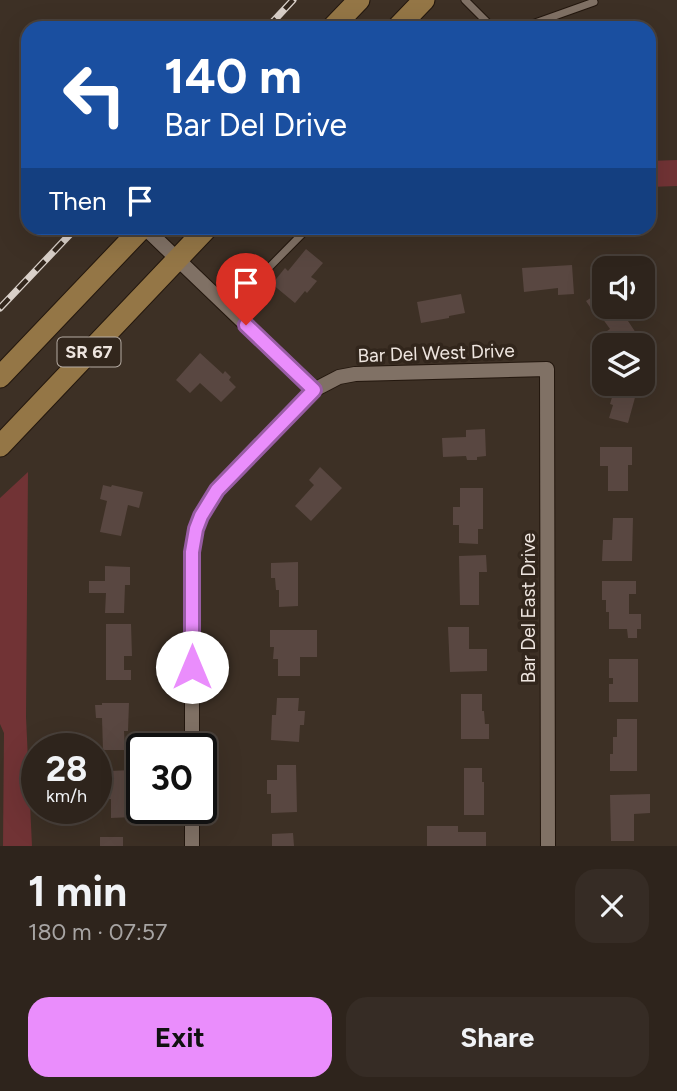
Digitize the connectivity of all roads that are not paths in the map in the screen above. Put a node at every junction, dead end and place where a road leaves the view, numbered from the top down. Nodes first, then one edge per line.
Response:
1 (359, 0) edge
2 (424, 0) edge
3 (465, 0) edge
4 (594, 2) dead end
5 (550, 19) joint
6 (339, 21) edge
7 (404, 21) edge
8 (486, 21) edge
9 (544, 21) edge
10 (137, 235) edge
11 (152, 235) edge
12 (200, 235) edge
13 (301, 235) edge
14 (177, 258) junction
15 (229, 309) junction
16 (547, 369) joint
17 (0, 377) edge
18 (314, 390) junction
19 (0, 446) edge
20 (192, 733) edge
21 (192, 824) edge
22 (192, 846) edge
23 (548, 846) edge

1 - 6 main road
2 - 7 main road
3 - 8 lane
4 - 5 lane
5 - 9 lane
10 - 17 main road, SR 67
11 - 14 street
12 - 14 main road, SR 67
13 - 15 lane
14 - 15 street
14 - 19 main road, SR 67
15 - 18 street
16 - 18 street, Bar Del West Drive
16 - 23 street, Bar Del East Drive
18 - 20 street, Bar Del West Drive
21 - 22 street

